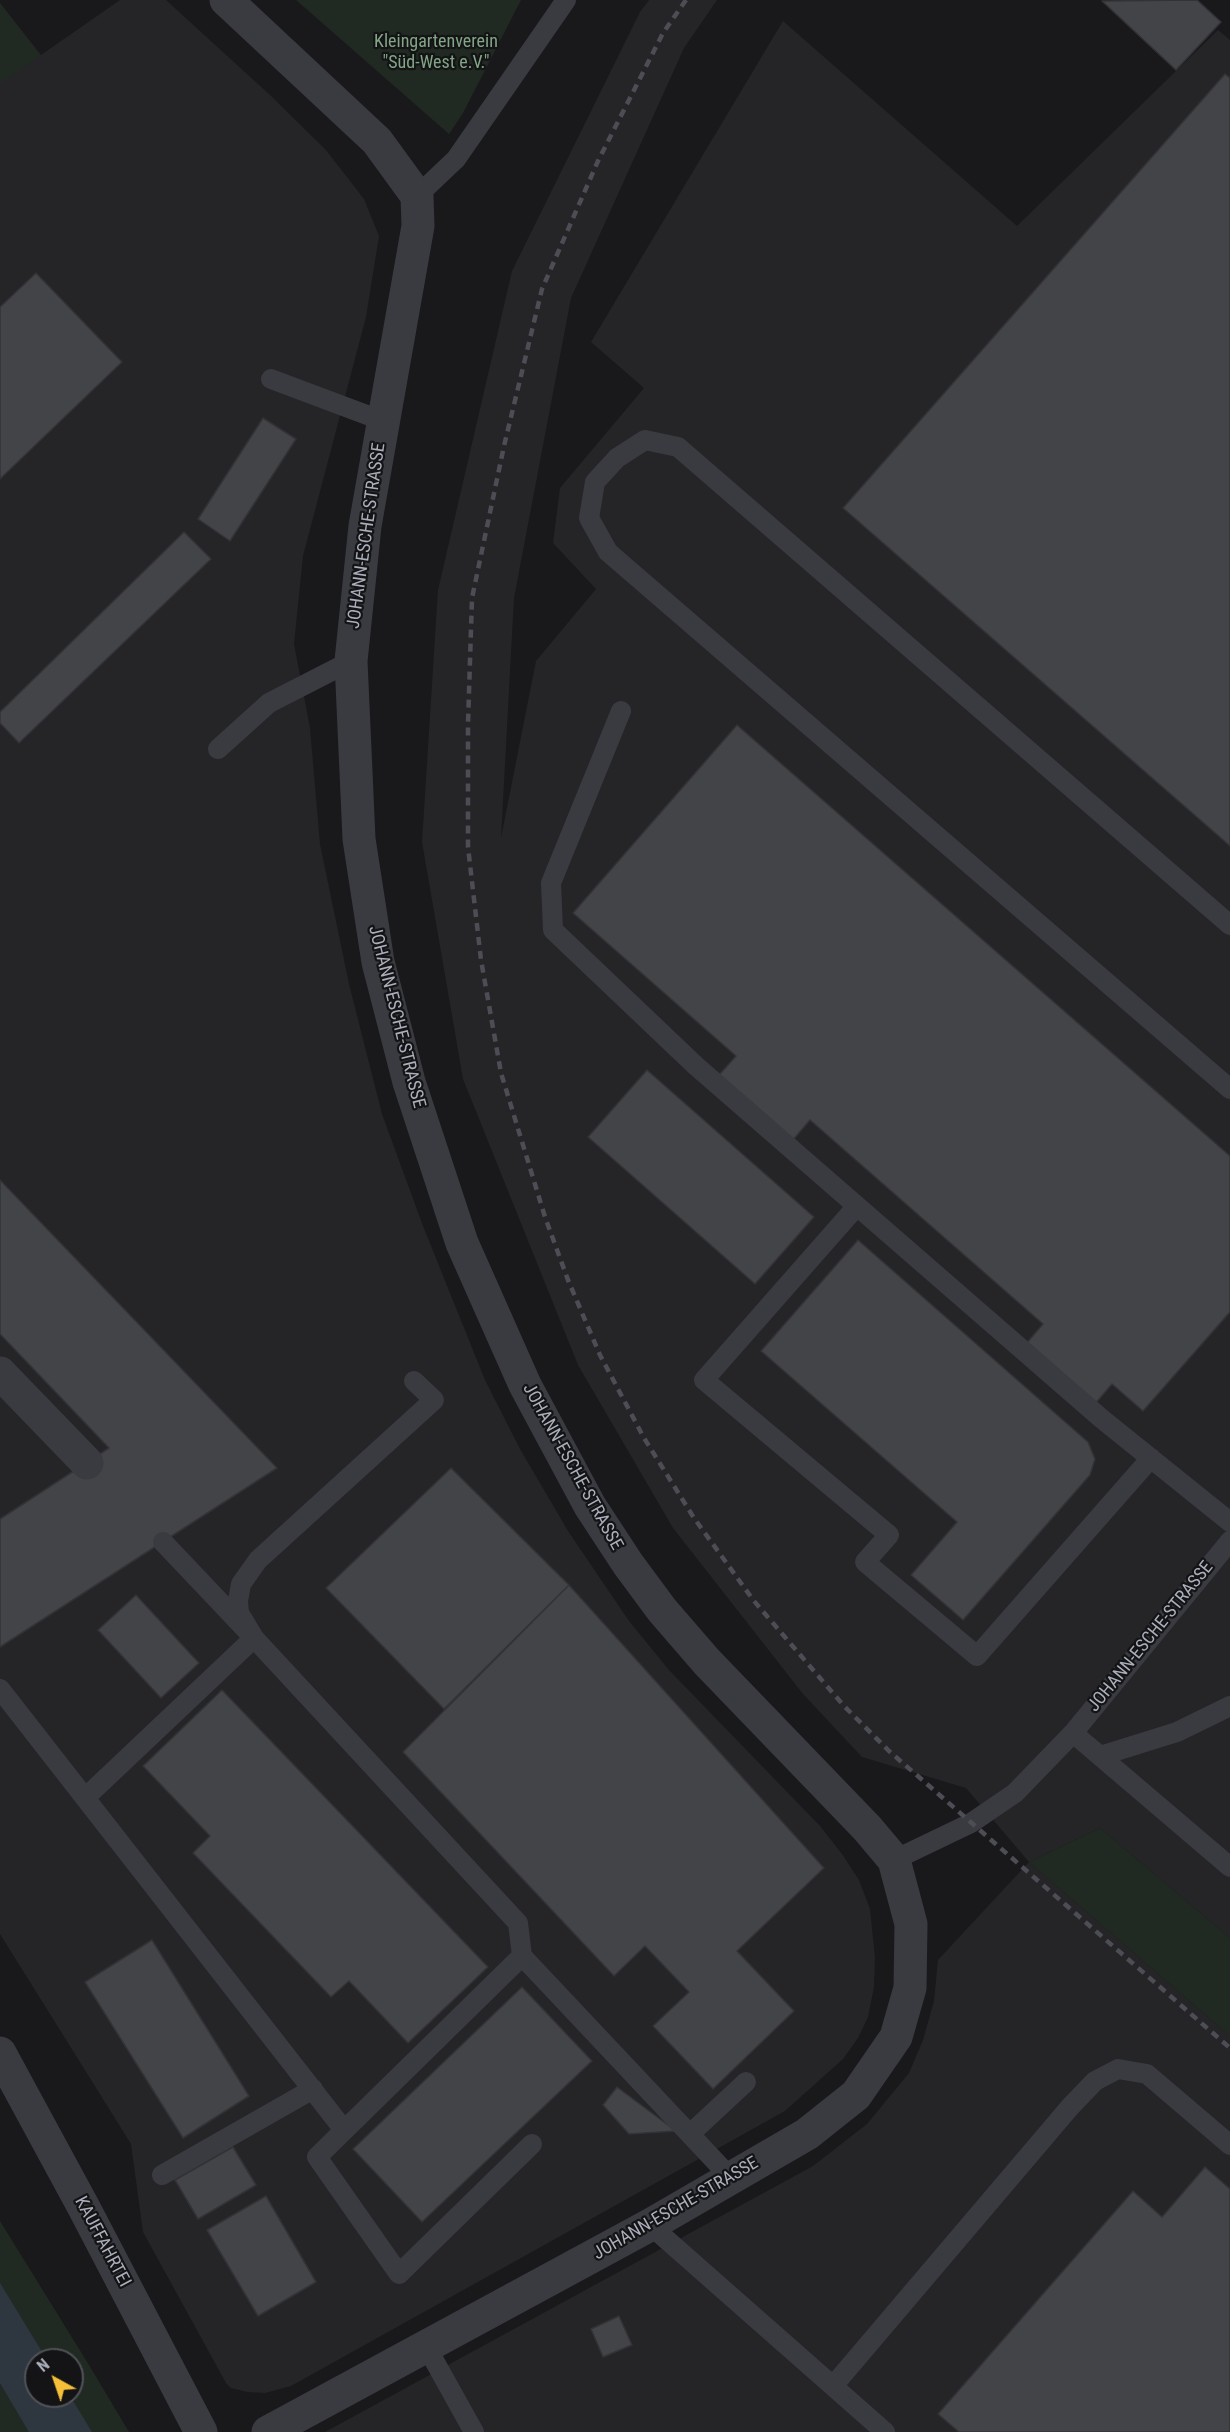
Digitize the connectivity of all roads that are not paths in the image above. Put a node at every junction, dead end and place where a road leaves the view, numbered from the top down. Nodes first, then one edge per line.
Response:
1 (226, 0) edge
2 (566, 0) edge
3 (417, 196) junction
4 (271, 379) dead end
5 (383, 421) junction
6 (351, 661) junction
7 (621, 711) dead end
8 (218, 749) dead end
9 (1230, 925) edge
10 (1230, 1089) edge
11 (858, 1206) junction
12 (0, 1373) edge
13 (414, 1381) dead end
14 (1151, 1458) junction
15 (87, 1463) dead end
16 (1230, 1522) edge
17 (1230, 1541) edge
18 (163, 1542) dead end
19 (254, 1638) junction
20 (0, 1689) edge
21 (1230, 1706) edge
22 (1073, 1733) junction
23 (1100, 1756) junction
24 (86, 1797) junction
25 (894, 1860) junction
26 (1230, 1867) edge
27 (522, 1956) junction
28 (0, 2053) edge
29 (746, 2082) dead end
30 (313, 2089) junction
31 (344, 2130) junction
32 (690, 2134) junction
33 (532, 2144) dead end
34 (1230, 2145) edge
35 (162, 2175) dead end
36 (731, 2178) junction
37 (650, 2225) junction
38 (426, 2346) junction
39 (833, 2386) junction
40 (201, 2432) edge
41 (268, 2432) edge
42 (474, 2432) edge
43 (885, 2432) edge

1 - 3 street
2 - 3 lane
3 - 5 street, JOHANN-ESCHE-STRASSE
4 - 5 lane
5 - 6 street, JOHANN-ESCHE-STRASSE
6 - 8 lane
6 - 25 street, JOHANN-ESCHE-STRASSE
7 - 11 lane
9 - 10 lane
11 - 14 lane
11 - 14 lane
12 - 15 street
13 - 19 lane
14 - 16 lane
17 - 22 lane, JOHANN-ESCHE-STRASSE
18 - 19 lane
19 - 24 lane
19 - 27 lane
20 - 24 lane
21 - 23 lane
22 - 23 lane
22 - 25 lane, JOHANN-ESCHE-STRASSE
23 - 26 lane
24 - 30 lane
25 - 36 street, JOHANN-ESCHE-STRASSE
27 - 31 lane
27 - 32 lane
28 - 40 street, KAUFFAHRTEI
29 - 32 lane
30 - 31 lane
30 - 35 lane
31 - 33 lane
32 - 36 lane
34 - 39 lane
36 - 37 street, JOHANN-ESCHE-STRASSE
37 - 38 street, JOHANN-ESCHE-STRASSE
37 - 39 lane
38 - 41 street, JOHANN-ESCHE-STRASSE
38 - 42 lane
39 - 43 lane

